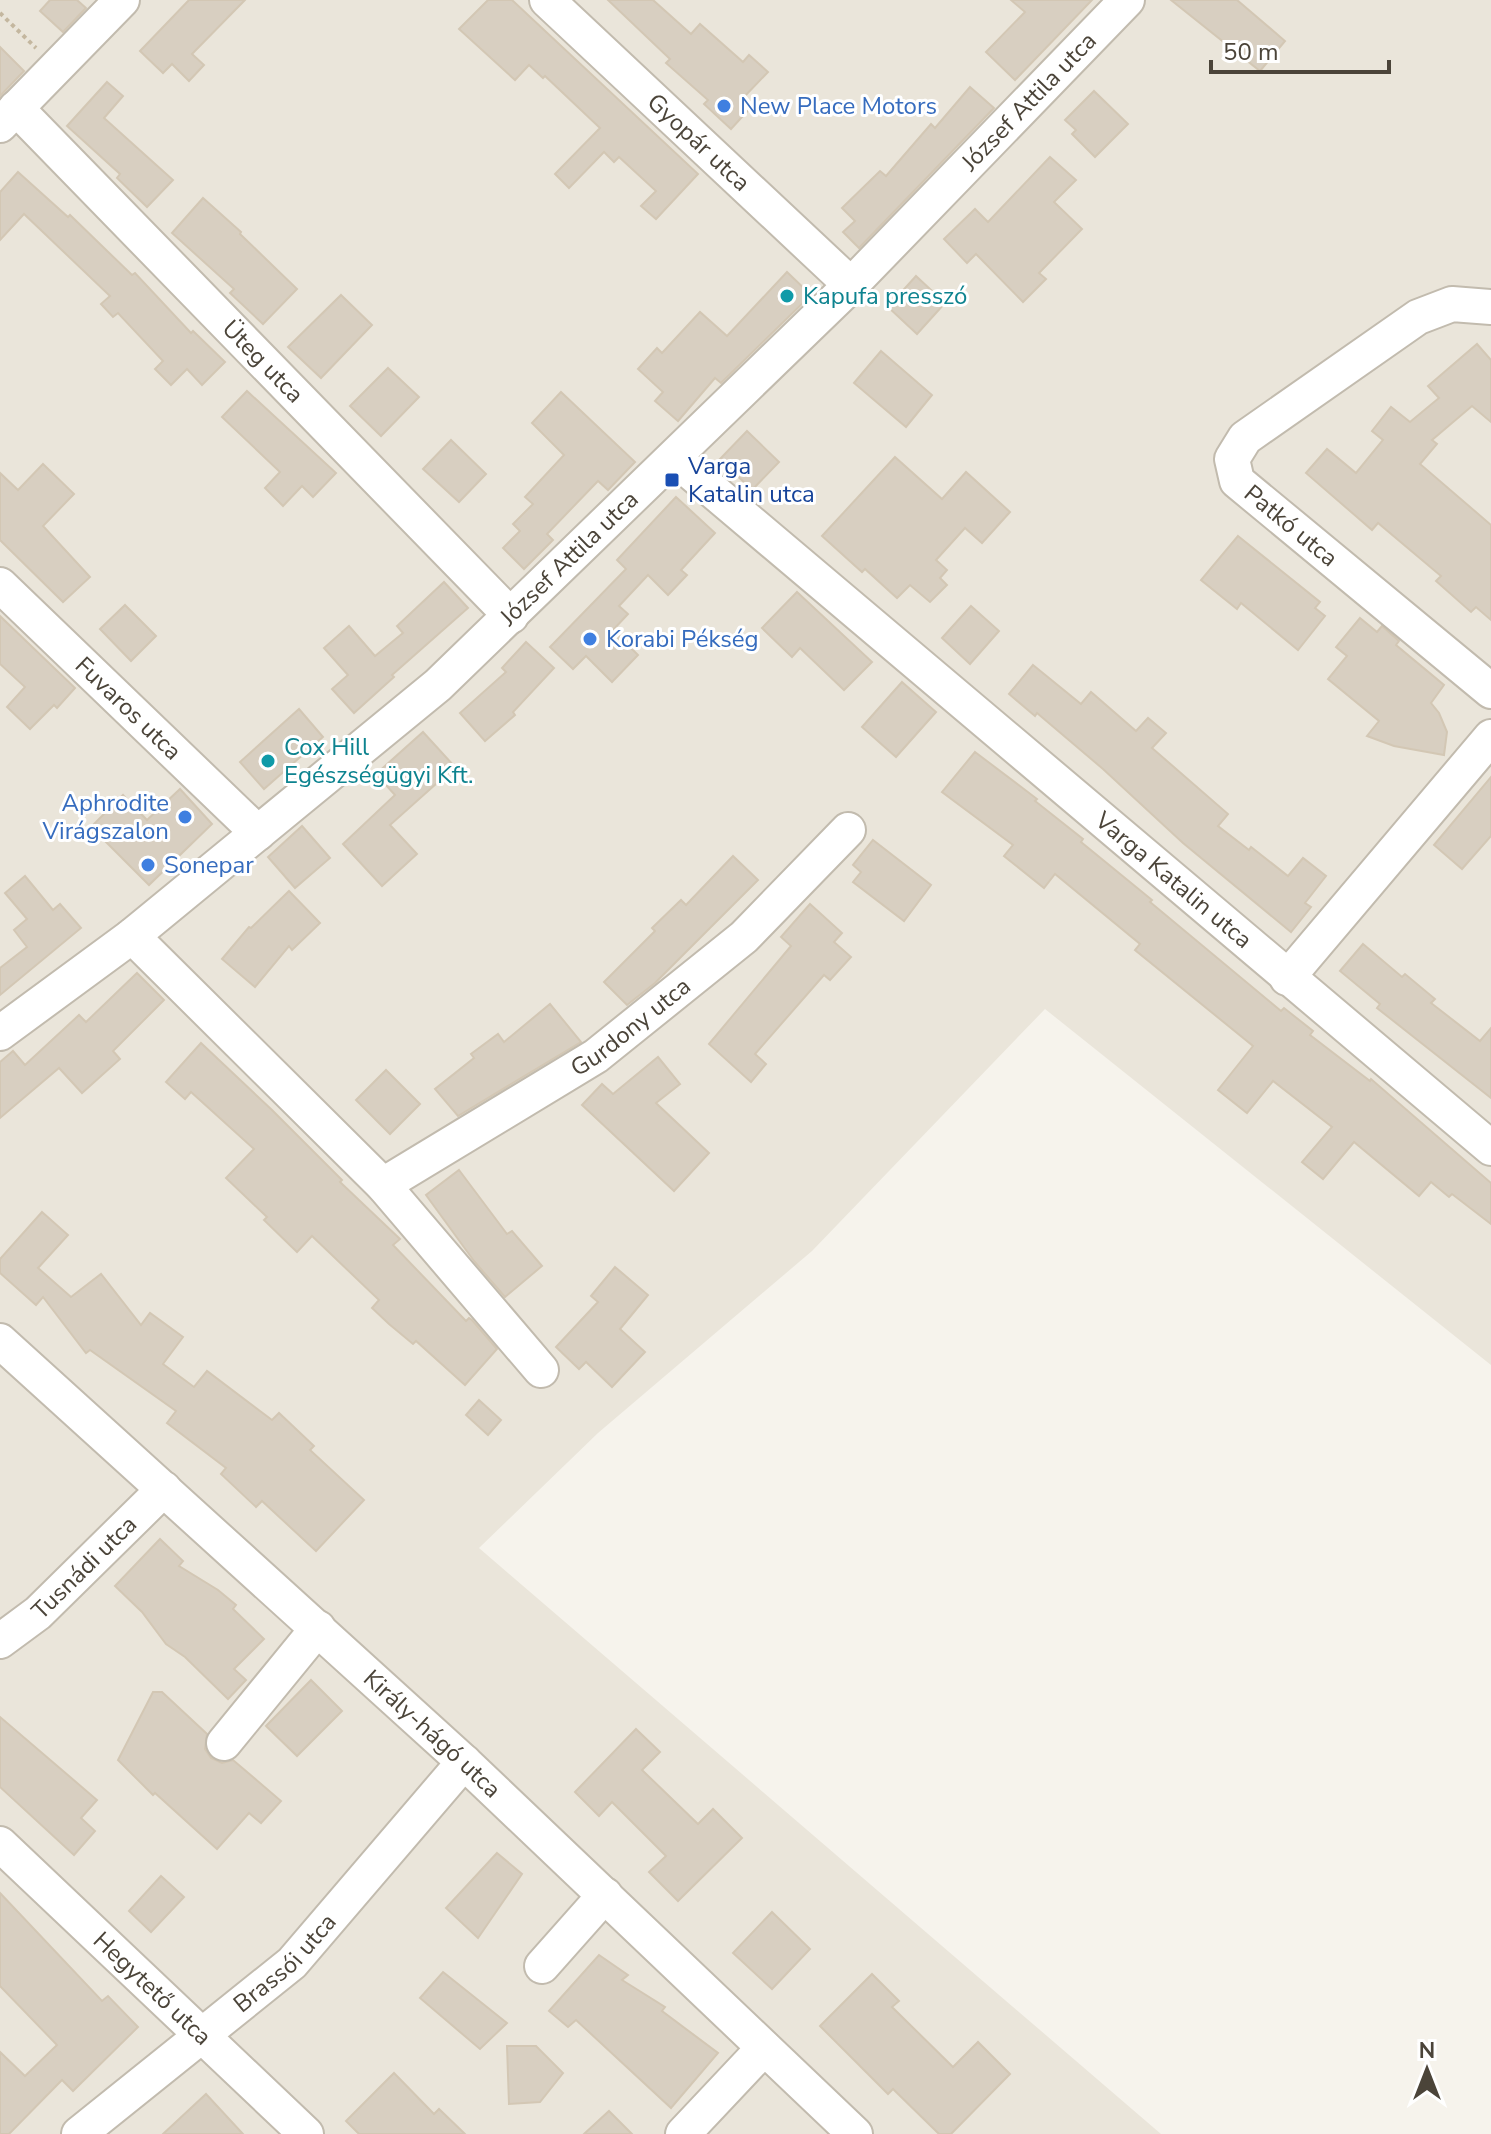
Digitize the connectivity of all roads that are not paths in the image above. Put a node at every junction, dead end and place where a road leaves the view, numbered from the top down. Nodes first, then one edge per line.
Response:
1 (122, 0) edge
2 (547, 0) edge
3 (1123, 1) edge
4 (8, 116) edge
5 (851, 285) junction
6 (1491, 307) edge
7 (674, 458) junction
8 (0, 585) edge
9 (511, 616) junction
10 (1491, 691) edge
11 (1491, 737) edge
12 (848, 830) dead end
13 (258, 833) junction
14 (132, 936) junction
15 (1287, 978) junction
16 (0, 1033) edge
17 (1491, 1148) edge
18 (383, 1185) junction
19 (0, 1341) edge
20 (541, 1370) dead end
21 (164, 1489) junction
22 (318, 1628) junction
23 (0, 1641) edge
24 (224, 1743) dead end
25 (464, 1762) junction
26 (0, 1844) edge
27 (605, 1895) junction
28 (542, 1966) dead end
29 (199, 2036) junction
30 (764, 2048) junction
31 (79, 2134) edge
32 (306, 2134) edge
33 (683, 2134) edge
34 (855, 2134) edge

1 - 4 street
2 - 5 street, Gyopár utca
3 - 5 street, József Attila utca
4 - 9 street, Üteg utca
5 - 7 street, József Attila utca
6 - 10 street, Patkó utca
7 - 9 street, József Attila utca
7 - 15 street, Varga Katalin utca
8 - 13 street, Fuvaros utca
9 - 13 street, József Attila utca
11 - 15 street
12 - 18 street, Gurdony utca
13 - 14 street, József Attila utca
14 - 16 street, József Attila utca
14 - 18 street
15 - 17 street, Varga Katalin utca
18 - 20 street
19 - 21 street, Király-hágó utca
21 - 22 street, Király-hágó utca
21 - 23 street, Tusnádi utca
22 - 24 street
22 - 25 street, Király-hágó utca
25 - 27 street, Király-hágó utca
25 - 29 street, Brassói utca
26 - 29 street, Hegytető utca
27 - 28 street
27 - 30 street, Király-hágó utca
29 - 31 street, Brassói utca
29 - 32 street, Hegytető utca
30 - 33 street
30 - 34 street, Király-hágó utca

